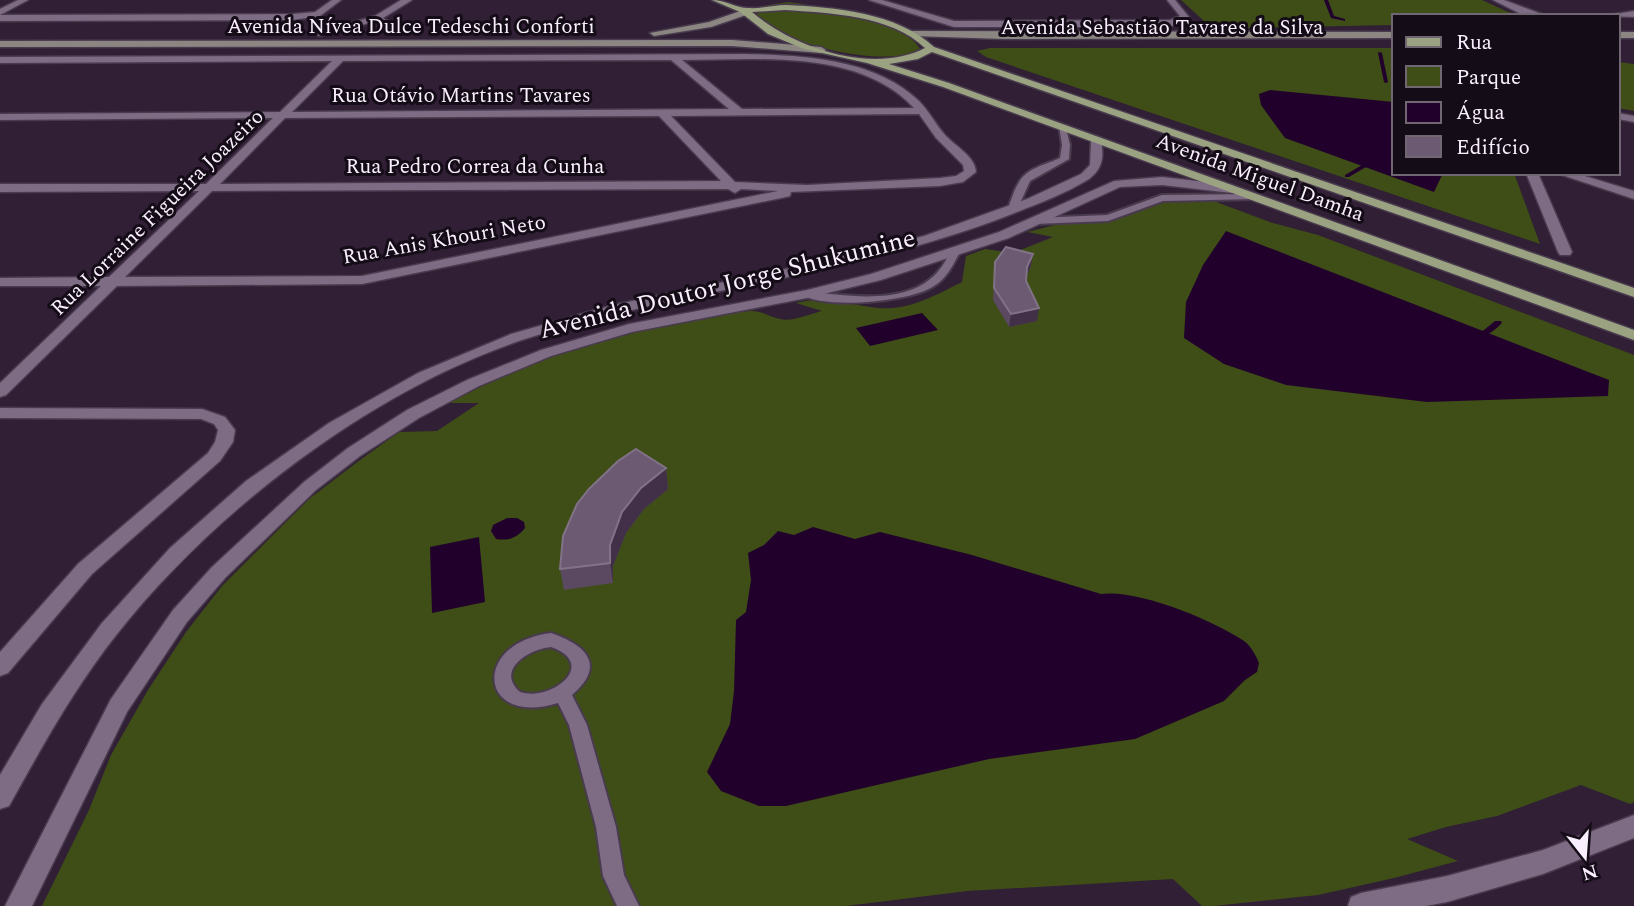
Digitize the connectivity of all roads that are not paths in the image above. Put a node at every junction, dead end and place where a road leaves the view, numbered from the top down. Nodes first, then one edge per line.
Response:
1 (24, 0) edge
2 (337, 0) edge
3 (408, 0) edge
4 (788, 0) edge
5 (873, 0) edge
6 (1171, 0) edge
7 (1497, 0) edge
8 (720, 1) edge
9 (0, 12) edge
10 (746, 12) junction
11 (1536, 14) edge
12 (0, 18) edge
13 (378, 18) junction
14 (728, 18) junction
15 (369, 32) dead end
16 (381, 32) dead end
17 (406, 32) junction
18 (420, 32) dead end
19 (626, 32) dead end
20 (319, 33) junction
21 (912, 33) junction
22 (0, 34) edge
23 (1392, 35) edge
24 (0, 44) edge
25 (1392, 44) edge
26 (930, 48) junction
27 (821, 50) junction
28 (674, 58) junction
29 (340, 59) junction
30 (2, 60) edge
31 (870, 61) junction
32 (1092, 106) junction
33 (922, 111) junction
34 (662, 113) junction
35 (740, 113) junction
36 (283, 115) junction
37 (0, 117) edge
38 (1048, 122) junction
39 (1062, 128) junction
40 (1096, 140) junction
41 (1090, 173) junction
42 (1533, 175) edge
43 (1569, 175) edge
44 (1118, 184) junction
45 (731, 185) junction
46 (212, 187) junction
47 (0, 188) edge
48 (807, 189) junction
49 (1232, 189) junction
50 (1634, 195) edge
51 (1255, 197) junction
52 (748, 202) junction
53 (1012, 210) junction
54 (1035, 221) junction
55 (955, 252) junction
56 (1565, 253) dead end
57 (869, 256) junction
58 (888, 273) junction
59 (0, 282) edge
60 (113, 282) junction
61 (1634, 293) edge
62 (807, 294) junction
63 (1634, 335) edge
64 (493, 345) junction
65 (516, 364) junction
66 (0, 392) edge
67 (0, 413) edge
68 (0, 667) edge
69 (562, 694) junction
70 (0, 798) edge
71 (1634, 826) edge
72 (18, 906) edge
73 (628, 906) edge
74 (1361, 906) edge

1 - 9 street
2 - 12 street
3 - 13 street
4 - 10 main road, Avenida Miguel Damha
4 - 21 main road, Avenida Miguel Damha
5 - 6 street
7 - 11 street
8 - 10 main road
8 - 14 main road
10 - 14 main road, Avenida Nívea Dulce Tedeschi Conforti
10 - 27 main road
13 - 17 street
13 - 20 street
14 - 19 main road, Avenida Nívea Dulce Tedeschi Conforti
15 - 20 main road, Avenida Nívea Dulce Tedeschi Conforti
16 - 17 main road, Avenida Nívea Dulce Tedeschi Conforti
17 - 18 main road, Avenida Nívea Dulce Tedeschi Conforti
20 - 22 main road, Avenida Nívea Dulce Tedeschi Conforti
21 - 23 main road, Avenida Sebastião Tavares da Silva
21 - 26 main road, Avenida Miguel Damha
24 - 27 main road, Avenida Nívea Dulce Tedeschi Conforti
25 - 26 main road, Avenida Sebastião Tavares da Silva
26 - 31 main road
26 - 32 main road, Avenida Miguel Damha
27 - 31 main road
28 - 29 street
28 - 33 street
28 - 35 street
29 - 30 street
29 - 36 street, Rua Lorraine Figueira Joazeiro
31 - 38 main road, Avenida Miguel Damha
32 - 38 main road
32 - 61 main road, Avenida Miguel Damha
33 - 35 street, Rua Otávio Martins Tavares
33 - 48 street, Rua Pedro Correa da Cunha
34 - 35 street, Rua Otávio Martins Tavares
34 - 36 street, Rua Otávio Martins Tavares
34 - 45 street
36 - 37 street, Rua Otávio Martins Tavares
36 - 46 street, Rua Lorraine Figueira Joazeiro
38 - 39 main road, Avenida Miguel Damha
39 - 40 main road, Avenida Miguel Damha
39 - 53 lane
40 - 41 street
40 - 49 main road, Avenida Miguel Damha
41 - 44 street
41 - 53 street, Avenida Doutor Jorge Shukumine
42 - 56 street
43 - 50 street
44 - 49 street, Avenida Doutor Jorge Shukumine
44 - 54 street, Avenida Doutor Jorge Shukumine
45 - 46 street, Rua Pedro Correa da Cunha
45 - 48 street, Rua Pedro Correa da Cunha
45 - 52 street
46 - 47 street, Rua Pedro Correa da Cunha
46 - 60 street, Rua Lorraine Figueira Joazeiro
48 - 52 street, Rua Anis Khouri Neto
49 - 51 main road, Avenida Miguel Damha
51 - 54 lane
51 - 63 main road, Avenida Miguel Damha
52 - 60 street, Rua Anis Khouri Neto
53 - 54 street
53 - 57 street, Avenida Doutor Jorge Shukumine
54 - 55 street, Avenida Doutor Jorge Shukumine
55 - 58 street, Avenida Doutor Jorge Shukumine
55 - 62 lane
57 - 58 street
57 - 64 street, Avenida Doutor Jorge Shukumine
58 - 62 street, Avenida Doutor Jorge Shukumine
59 - 60 street, Rua Anis Khouri Neto
60 - 66 street, Rua Lorraine Figueira Joazeiro
62 - 65 street, Avenida Doutor Jorge Shukumine
64 - 65 street
64 - 70 street, Avenida Doutor Jorge Shukumine
65 - 72 street, Avenida Doutor Jorge Shukumine
67 - 68 street
69 - 69 lane
69 - 73 lane
71 - 74 street

